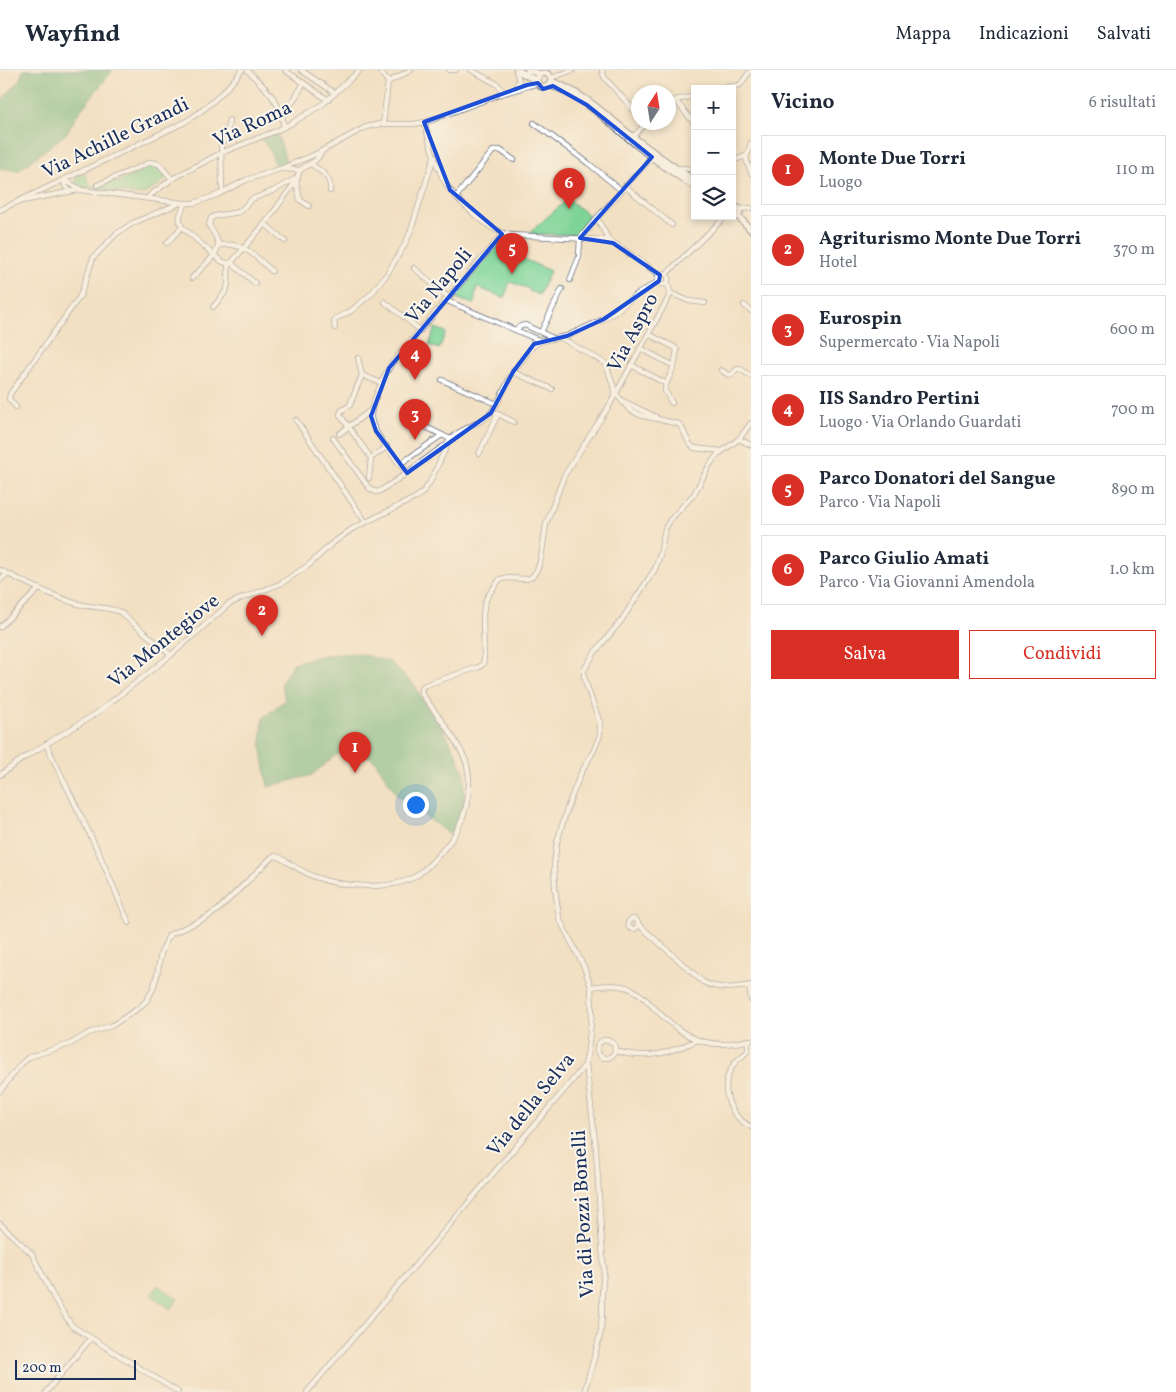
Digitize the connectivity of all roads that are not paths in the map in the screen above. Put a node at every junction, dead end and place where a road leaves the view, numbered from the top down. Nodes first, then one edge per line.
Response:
1 (242, 70) edge
2 (247, 70) edge
3 (285, 70) edge
4 (301, 70) edge
5 (360, 70) edge
6 (379, 70) edge
7 (411, 70) edge
8 (449, 70) edge
9 (456, 70) edge
10 (471, 70) edge
11 (516, 70) edge
12 (528, 70) edge
13 (573, 70) edge
14 (602, 70) edge
15 (751, 70) edge
16 (540, 74) junction
17 (550, 81) junction
18 (388, 82) junction
19 (538, 82) junction
20 (304, 83) junction
21 (736, 85) edge
22 (514, 90) junction
23 (336, 93) junction
24 (504, 93) junction
25 (691, 97) edge
26 (328, 100) junction
27 (676, 100) edge
28 (676, 101) edge
29 (631, 107) edge
30 (282, 116) junction
31 (691, 119) edge
32 (229, 120) dead end
33 (424, 122) junction
34 (534, 123) dead end
35 (383, 124) junction
36 (284, 128) junction
37 (640, 130) edge
38 (633, 137) junction
39 (750, 146) edge
40 (323, 151) junction
41 (221, 153) junction
42 (746, 156) junction
43 (434, 157) junction
44 (652, 157) junction
45 (514, 160) dead end
46 (736, 160) edge
47 (311, 164) junction
48 (280, 168) junction
49 (676, 168) junction
50 (691, 169) edge
51 (300, 170) junction
52 (751, 174) edge
53 (75, 175) junction
54 (691, 178) edge
55 (297, 179) junction
56 (64, 180) junction
57 (172, 180) junction
58 (55, 184) junction
59 (691, 184) edge
60 (96, 185) dead end
61 (625, 186) junction
62 (76, 187) junction
63 (222, 188) dead end
64 (82, 190) junction
65 (621, 190) junction
66 (70, 191) junction
67 (330, 191) dead end
68 (54, 195) junction
69 (150, 196) dead end
70 (456, 197) junction
71 (17, 202) junction
72 (180, 203) junction
73 (186, 204) junction
74 (309, 206) dead end
75 (751, 208) edge
76 (0, 210) edge
77 (737, 214) edge
78 (597, 218) junction
79 (722, 220) edge
80 (265, 224) junction
81 (672, 225) dead end
82 (751, 225) edge
83 (182, 227) junction
84 (751, 230) edge
85 (503, 234) junction
86 (580, 238) junction
87 (285, 241) dead end
88 (610, 242) junction
89 (167, 243) dead end
90 (218, 245) junction
91 (245, 248) junction
92 (214, 255) junction
93 (229, 263) junction
94 (414, 268) dead end
95 (272, 271) dead end
96 (666, 274) junction
97 (660, 275) junction
98 (192, 278) dead end
99 (570, 280) dead end
100 (658, 281) junction
101 (255, 283) dead end
102 (667, 283) junction
103 (562, 290) dead end
104 (670, 293) junction
105 (446, 298) junction
106 (385, 302) dead end
107 (705, 302) dead end
108 (744, 305) dead end
109 (213, 307) dead end
110 (751, 311) edge
111 (335, 328) dead end
112 (420, 330) junction
113 (516, 330) junction
114 (541, 332) junction
115 (648, 334) junction
116 (561, 338) junction
117 (555, 339) junction
118 (542, 341) junction
119 (640, 348) junction
120 (358, 358) dead end
121 (631, 366) junction
122 (674, 366) junction
123 (721, 370) dead end
124 (513, 372) junction
125 (362, 376) junction
126 (751, 376) edge
127 (442, 380) dead end
128 (381, 383) junction
129 (666, 383) junction
130 (552, 389) dead end
131 (616, 394) junction
132 (672, 402) dead end
133 (497, 404) junction
134 (16, 407) dead end
135 (371, 410) junction
136 (492, 411) junction
137 (498, 414) junction
138 (296, 420) dead end
139 (514, 422) dead end
140 (418, 423) dead end
141 (751, 423) edge
142 (349, 427) junction
143 (339, 434) dead end
144 (442, 435) junction
145 (333, 438) dead end
146 (450, 439) junction
147 (739, 439) junction
148 (447, 445) junction
149 (751, 445) edge
150 (387, 446) junction
151 (721, 451) junction
152 (479, 454) dead end
153 (371, 458) junction
154 (400, 464) junction
155 (407, 473) junction
156 (369, 478) dead end
157 (365, 521) junction
158 (0, 570) edge
159 (7, 574) junction
160 (0, 580) edge
161 (39, 589) junction
162 (0, 627) edge
163 (171, 655) junction
164 (46, 744) junction
165 (0, 775) edge
166 (130, 923) dead end
167 (638, 924) dead end
168 (750, 986) edge
169 (591, 987) junction
170 (751, 1000) edge
171 (698, 1040) junction
172 (749, 1040) edge
173 (615, 1051) junction
174 (586, 1062) junction
175 (0, 1091) edge
176 (751, 1127) edge
177 (0, 1224) edge
178 (91, 1338) junction
179 (46, 1392) edge
180 (178, 1392) edge
181 (308, 1392) edge
182 (584, 1392) edge

1 - 53 street, Via Achille Grandi
2 - 30 street
3 - 20 street
4 - 23 street
5 - 23 street, Via Roma
6 - 18 street
7 - 18 street
8 - 9 street
10 - 24 street
11 - 19 main road
11 - 22 street
12 - 16 main road
13 - 17 street
14 - 29 street
15 - 21 street
16 - 17 main road
16 - 19 main road
17 - 19 main road
17 - 38 main road
17 - 44 main road
18 - 35 street
19 - 22 street
20 - 26 street
20 - 30 street
22 - 24 street
23 - 26 street, Via Roma
24 - 33 street
25 - 27 street
26 - 36 street, Via Roma
28 - 31 street
30 - 36 street
32 - 41 street
33 - 35 street
33 - 43 street
34 - 65 street
35 - 40 street
36 - 41 street, Via Roma
37 - 38 street
38 - 49 main road
39 - 42 street
40 - 47 street
40 - 48 street
41 - 57 street, Via Roma
41 - 63 street
42 - 46 street
42 - 52 street
43 - 70 street
43 - 111 street
44 - 59 main road
44 - 61 street
45 - 70 street
47 - 51 street
47 - 67 street
48 - 51 street
48 - 73 street
49 - 50 street
49 - 54 main road
51 - 55 street
53 - 56 street, Via Achille Grandi
53 - 62 street
55 - 74 street
55 - 80 street
55 - 90 street
56 - 58 street, Via Achille Grandi
56 - 62 street
56 - 66 street
57 - 60 street
57 - 69 street, Via Roma
58 - 68 street
58 - 71 street, Via Achille Grandi
61 - 65 street
61 - 81 street
62 - 64 street
64 - 66 street
64 - 72 street
65 - 78 street
66 - 68 street
68 - 71 street
70 - 85 street
71 - 76 street
72 - 73 street
72 - 134 street
73 - 83 street
75 - 77 street
77 - 82 main road
77 - 84 main road
78 - 86 street
78 - 88 street
79 - 96 street
80 - 87 street
80 - 91 street
83 - 89 street
83 - 92 street
85 - 86 street
85 - 105 street, Via Napoli
86 - 88 street
86 - 99 street
88 - 97 street
90 - 91 street
90 - 92 street
91 - 93 street
91 - 95 street
92 - 93 street
92 - 98 street
93 - 101 street
93 - 109 street
94 - 105 street
96 - 97 street
96 - 102 street
97 - 100 street
100 - 102 street
100 - 116 street
102 - 104 street, Via Aspro
103 - 114 street
104 - 107 street
104 - 115 street, Via Aspro
105 - 112 street, Via Napoli
105 - 113 street
106 - 112 street
108 - 110 street
112 - 128 street, Via Napoli
113 - 114 street
113 - 118 street
114 - 117 street
115 - 119 street, Via Aspro
115 - 122 street
116 - 117 street
116 - 131 street
117 - 118 street
118 - 124 street
119 - 121 street, Via Aspro
119 - 122 street
120 - 125 street
121 - 129 street
121 - 131 street, Via Aspro
122 - 129 street
123 - 126 street
124 - 130 street
124 - 133 street
125 - 128 street
125 - 142 street
127 - 133 street
128 - 135 street, Via Napoli
129 - 132 street
131 - 151 street
131 - 175 street, Via Aspro
133 - 136 street
135 - 142 street
135 - 150 street
136 - 137 street
136 - 146 street
137 - 139 street
137 - 152 street
138 - 157 street
140 - 144 street
141 - 147 street, Via della Selva
142 - 143 street
142 - 153 street
144 - 146 street
144 - 154 street
145 - 155 street
146 - 148 street, Via Montegiove
147 - 149 street
147 - 151 street, Via della Selva
148 - 155 street
148 - 157 street, Via Montegiove
150 - 153 street
150 - 154 street
151 - 169 street, Via della Selva
153 - 156 street
154 - 155 street
157 - 163 street, Via Montegiove
158 - 159 street
159 - 160 street
159 - 161 street
161 - 162 street
161 - 163 street
163 - 164 street, Via Montegiove
164 - 165 street, Via Montegiove
164 - 166 street
167 - 168 street
168 - 170 street
169 - 171 street
169 - 174 street, Via della Selva
171 - 172 street
171 - 173 street
172 - 176 street
173 - 173 street
174 - 181 street, Via della Selva
174 - 182 street, Via di Pozzi Bonelli
177 - 178 street
178 - 179 street
178 - 180 street

